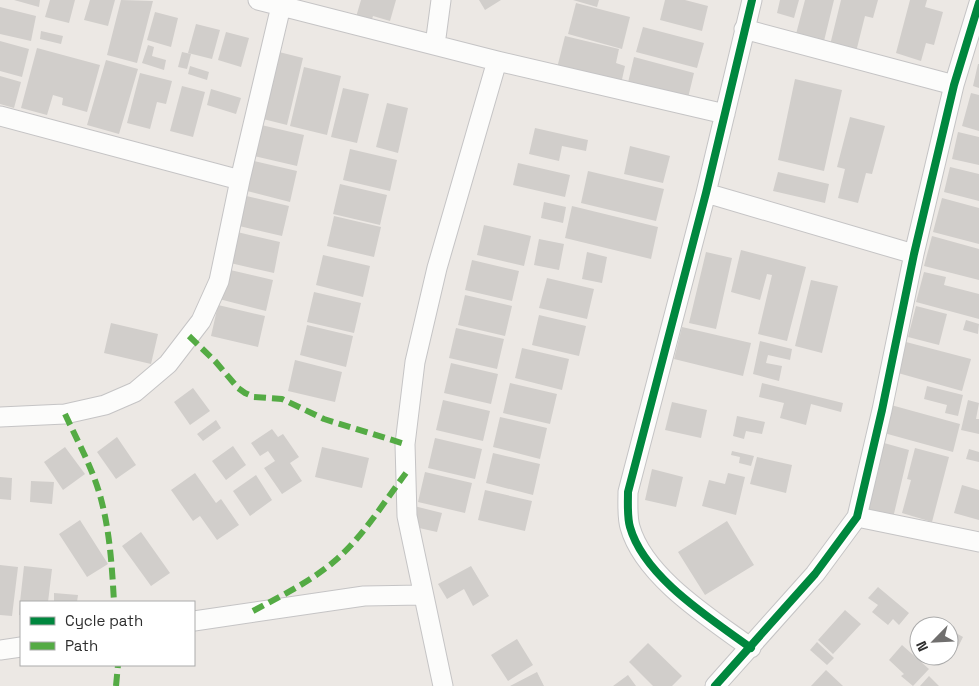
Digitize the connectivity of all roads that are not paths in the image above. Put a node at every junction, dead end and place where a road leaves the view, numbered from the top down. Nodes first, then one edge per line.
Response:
1 (258, 0) edge
2 (441, 0) edge
3 (752, 0) edge
4 (979, 3) edge
5 (281, 6) junction
6 (744, 28) junction
7 (435, 45) junction
8 (497, 61) junction
9 (954, 85) junction
10 (725, 114) junction
11 (0, 116) edge
12 (240, 180) junction
13 (706, 193) junction
14 (914, 254) junction
15 (0, 417) edge
16 (857, 516) junction
17 (979, 542) edge
18 (422, 595) junction
19 (195, 621) edge
20 (20, 647) edge
21 (751, 648) junction
22 (0, 650) edge
23 (442, 686) edge
24 (715, 686) edge

1 - 5 street
2 - 7 street
3 - 6 street
4 - 9 street
5 - 7 street
5 - 12 street
6 - 9 street
6 - 10 street
7 - 8 street
8 - 10 street
8 - 18 street
9 - 14 street
10 - 13 street
11 - 12 street
12 - 15 street
13 - 14 street
13 - 21 street
14 - 16 street
16 - 17 street
16 - 21 street
18 - 19 street
18 - 23 street
20 - 22 street
21 - 24 street

